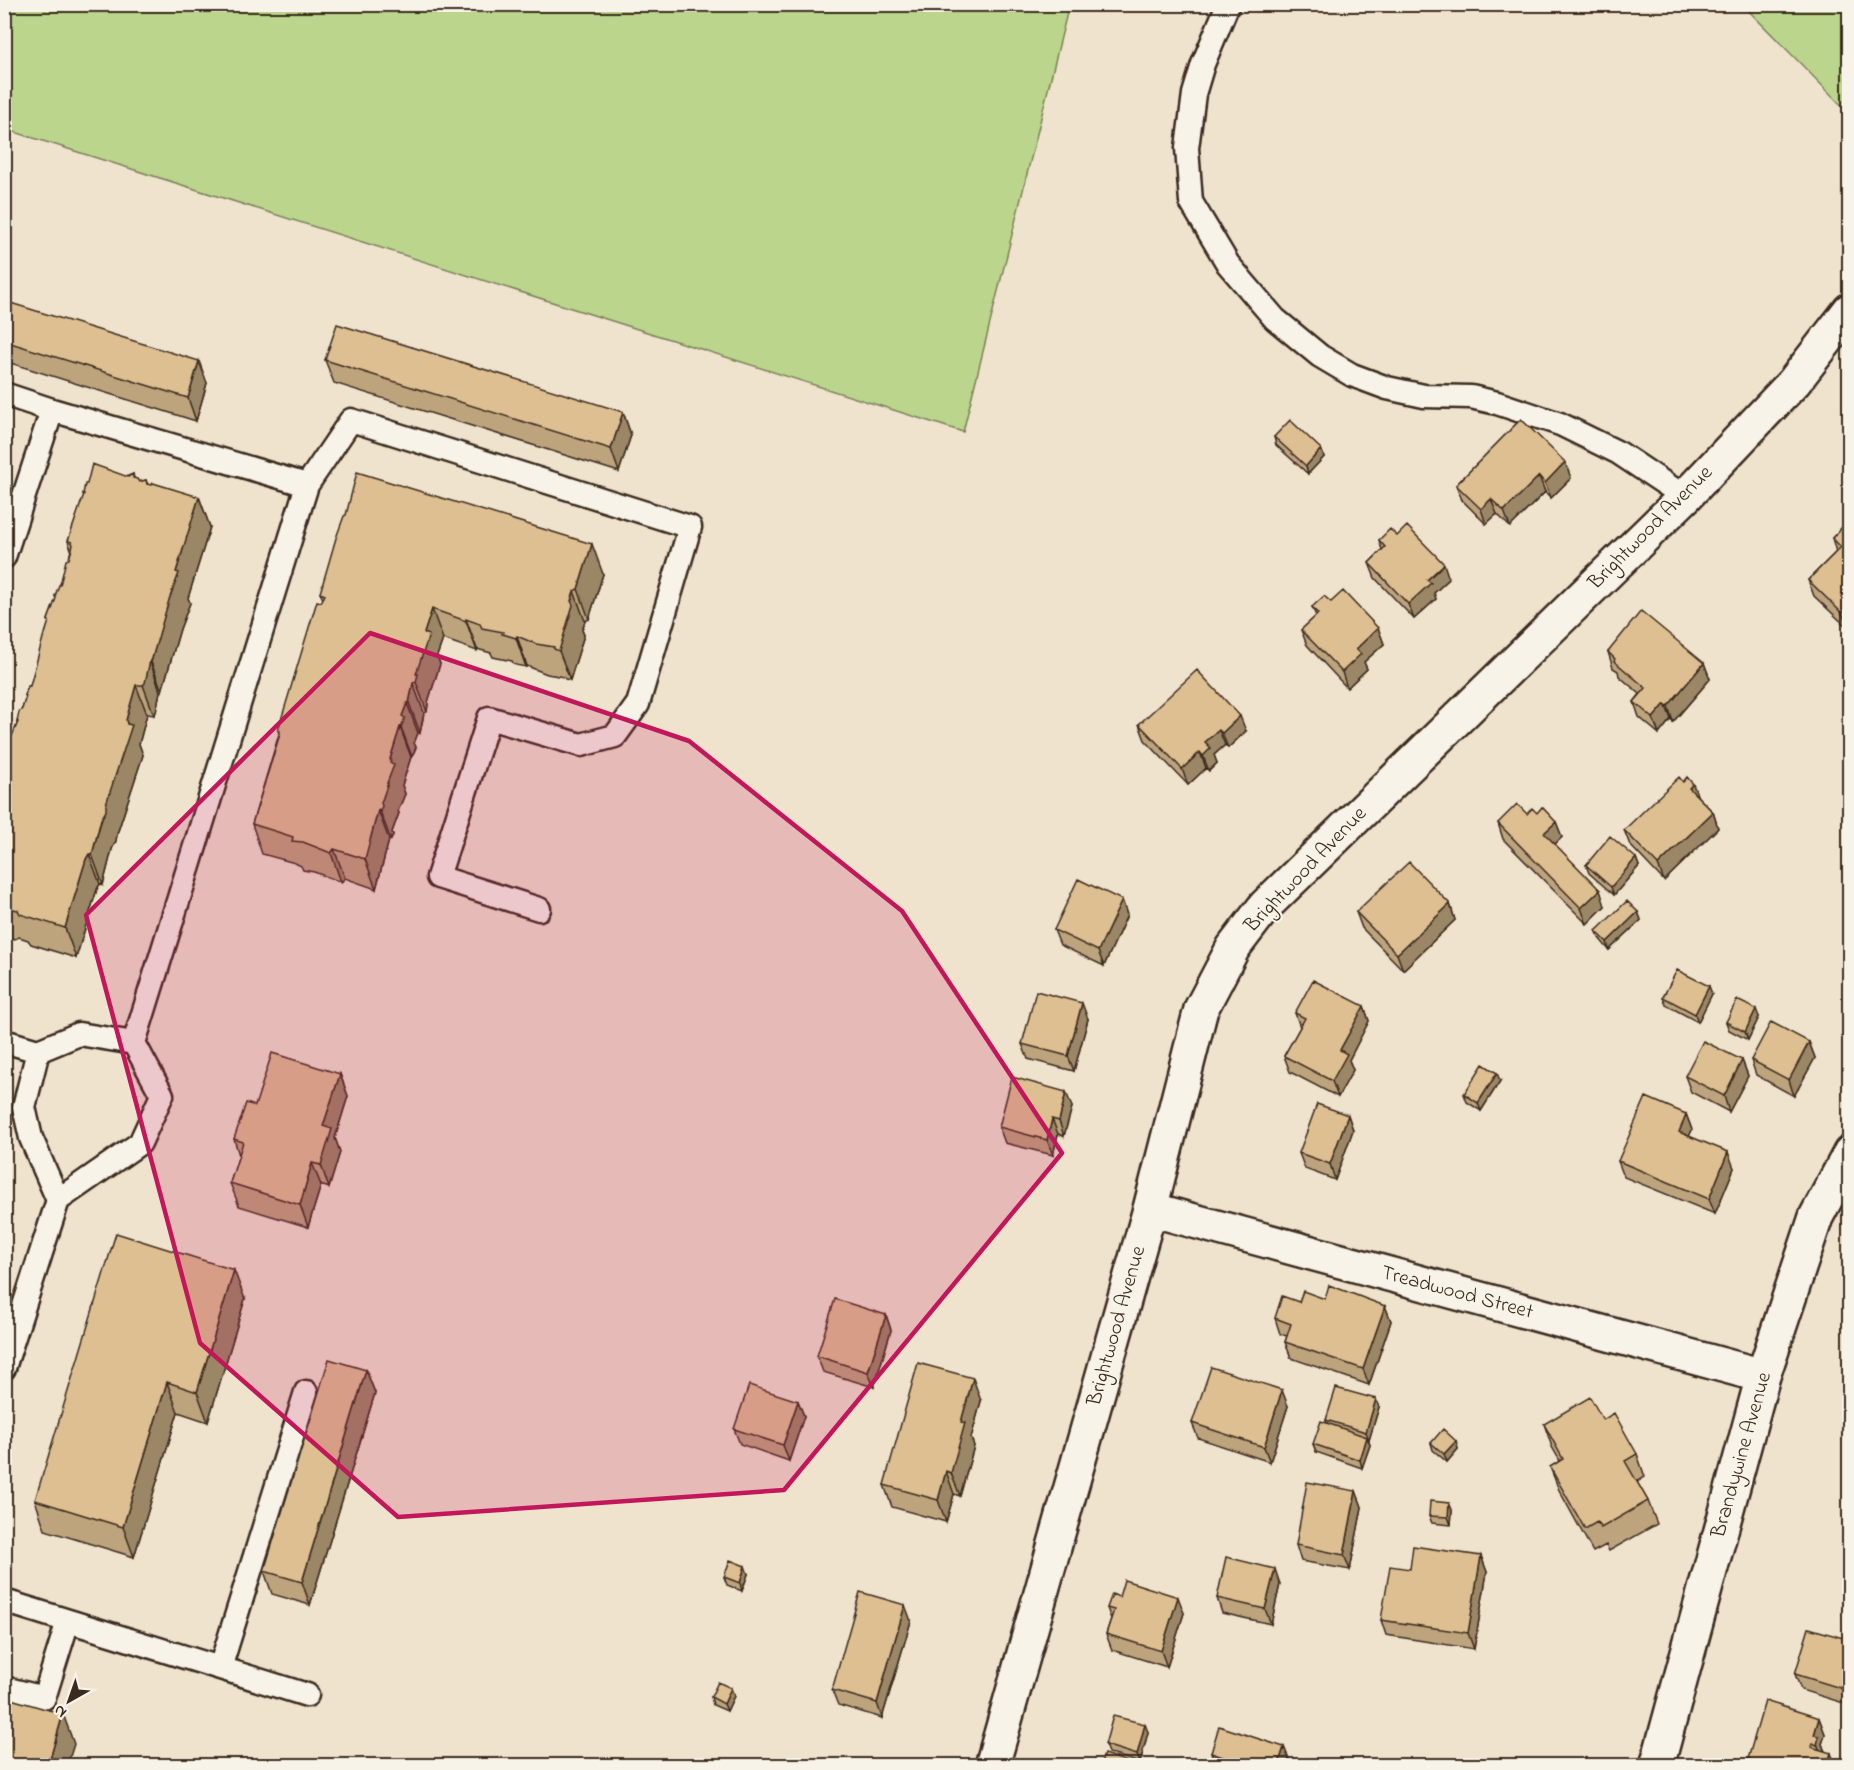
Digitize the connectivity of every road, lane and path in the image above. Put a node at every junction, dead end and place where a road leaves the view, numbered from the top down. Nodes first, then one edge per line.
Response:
1 (1228, 4) edge
2 (1850, 310) edge
3 (4, 394) edge
4 (52, 410) junction
5 (306, 485) junction
6 (1685, 497) junction
7 (4, 557) edge
8 (539, 909) dead end
9 (4, 1041) edge
10 (134, 1043) junction
11 (38, 1051) junction
12 (14, 1104) edge
13 (1850, 1153) edge
14 (58, 1200) junction
15 (1150, 1209) junction
16 (6, 1355) edge
17 (1763, 1376) junction
18 (306, 1392) dead end
19 (4, 1601) edge
20 (68, 1621) junction
21 (220, 1668) junction
22 (4, 1688) edge
23 (307, 1695) dead end
24 (992, 1766) edge
25 (1657, 1766) edge

1 - 6 lane
2 - 6 street, Brightwood Avenue
3 - 4 lane
4 - 5 lane
4 - 7 lane
5 - 8 lane
5 - 10 lane
6 - 15 street, Brightwood Avenue
9 - 11 lane
10 - 11 lane
10 - 14 lane
11 - 12 lane
12 - 14 lane
13 - 17 street, Brandywine Avenue
14 - 16 lane
15 - 17 street, Treadwood Street
15 - 24 street, Brightwood Avenue
17 - 25 street, Brandywine Avenue
18 - 21 lane
19 - 20 lane
20 - 21 lane
20 - 22 lane
21 - 23 lane

